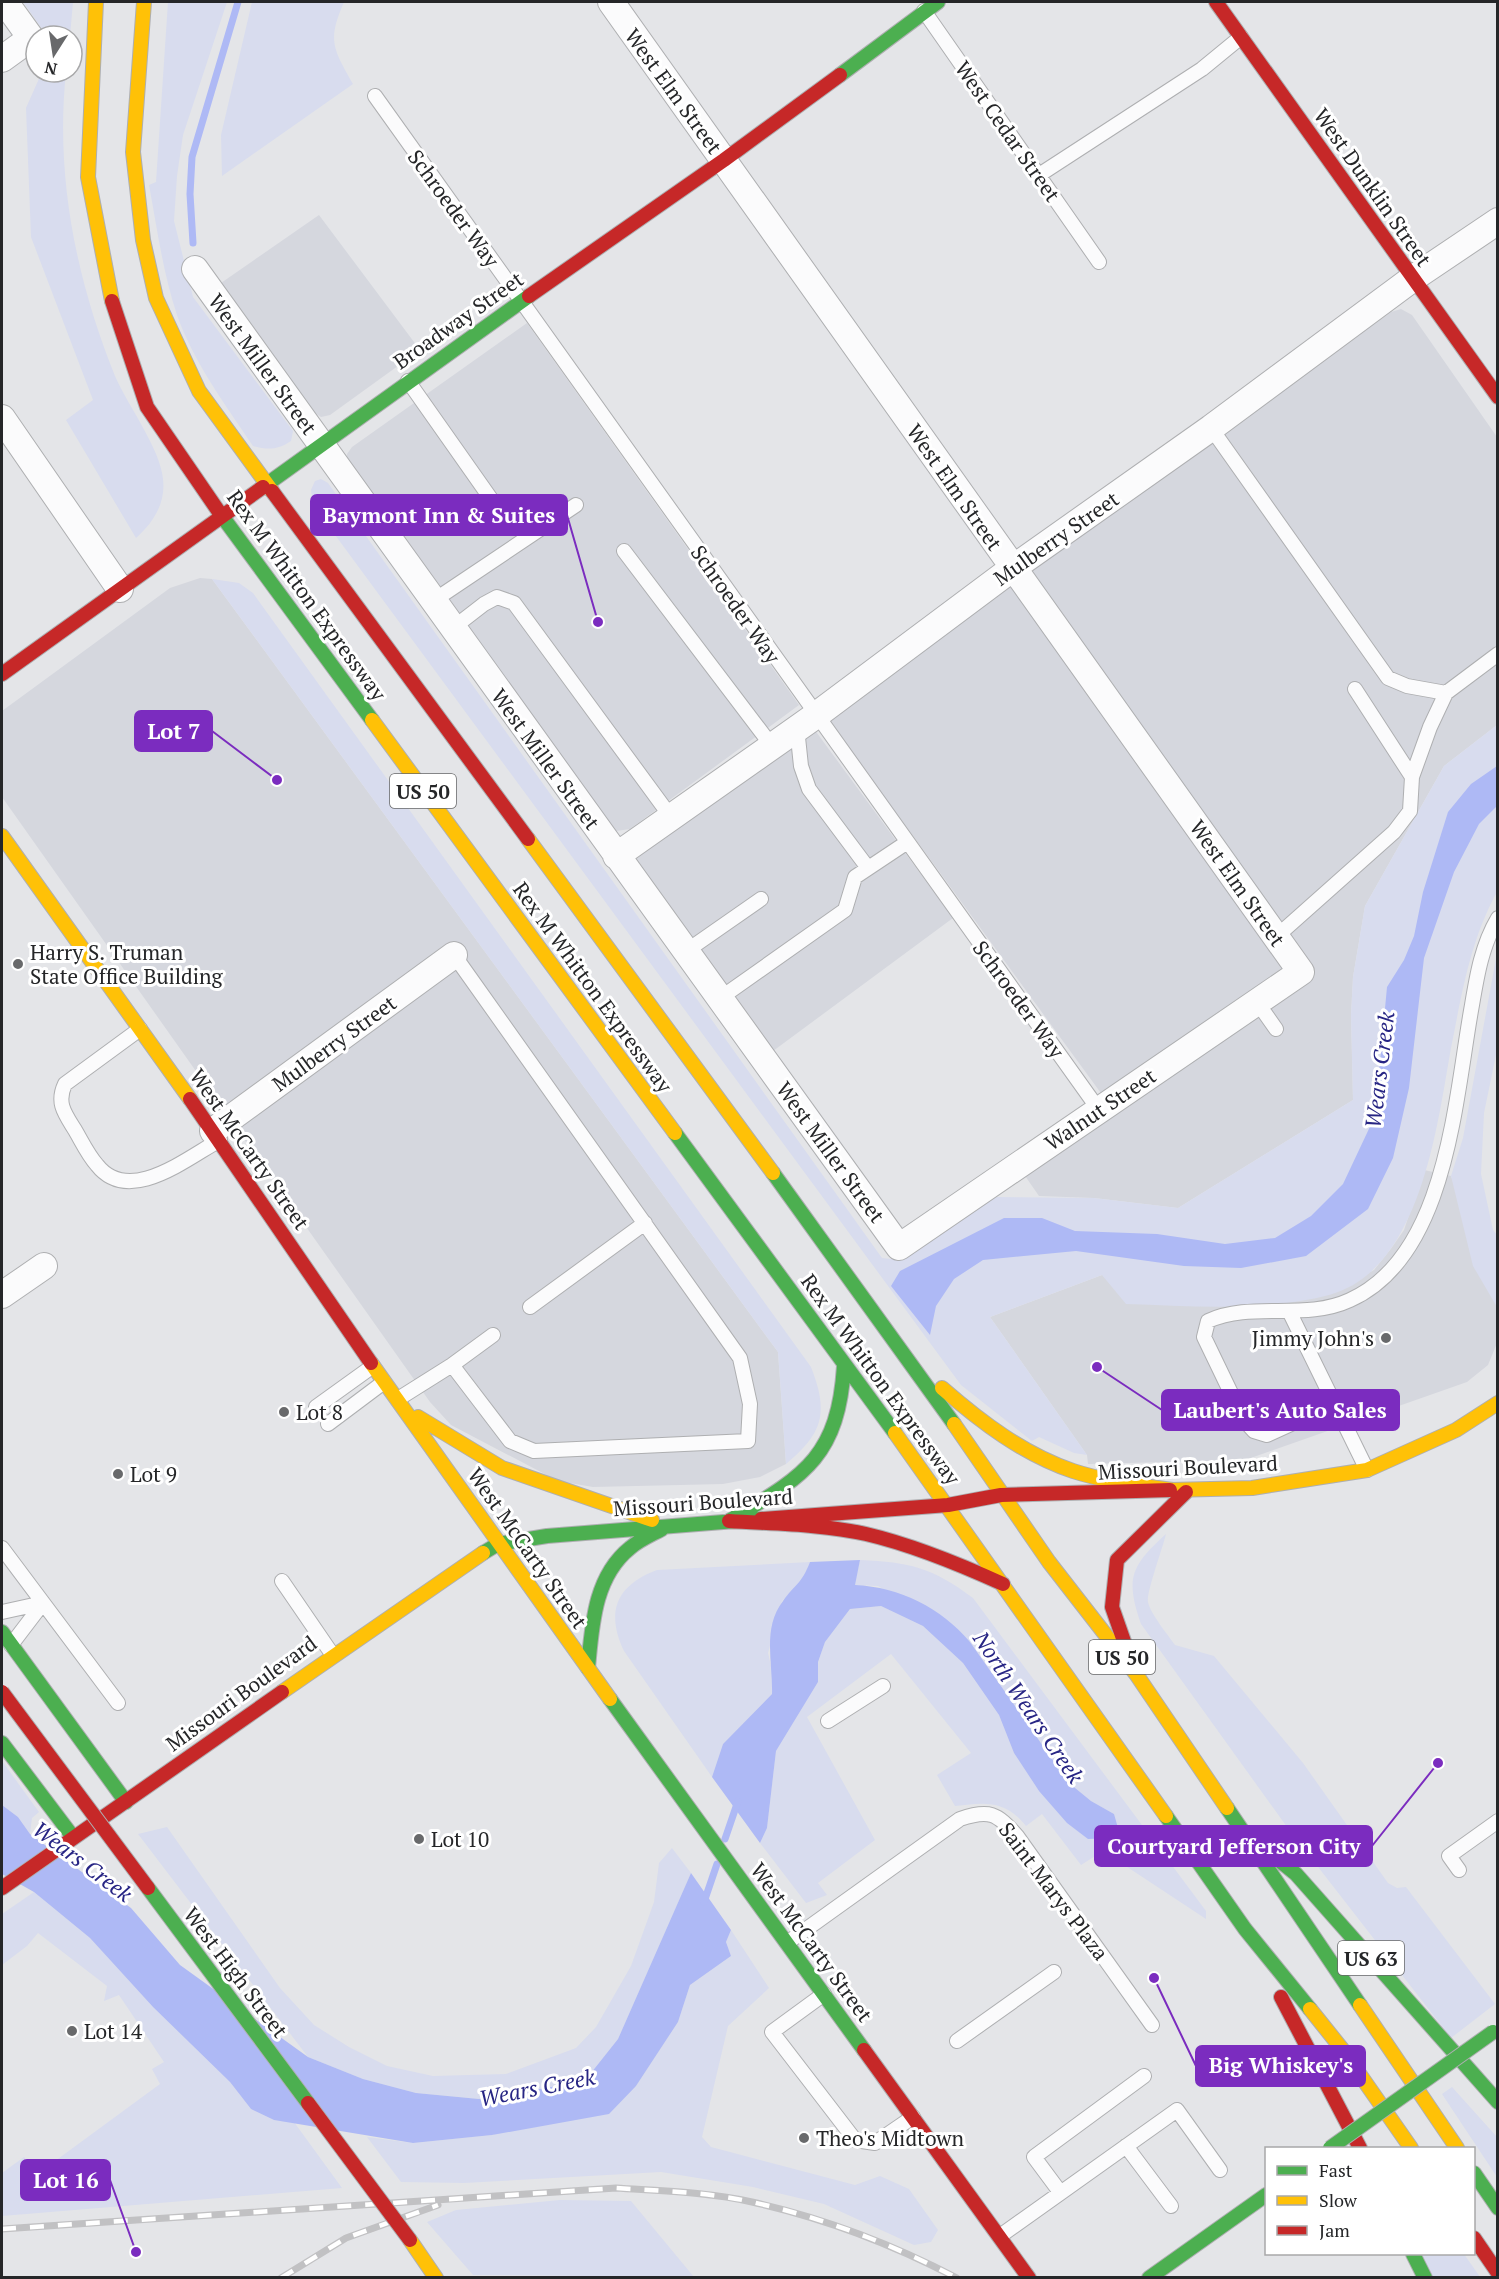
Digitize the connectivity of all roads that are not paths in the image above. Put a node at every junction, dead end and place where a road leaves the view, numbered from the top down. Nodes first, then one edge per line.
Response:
1 (5, 2) edge
2 (96, 2) edge
3 (144, 2) edge
4 (611, 2) edge
5 (938, 2) edge
6 (1216, 2) edge
7 (921, 7) edge
8 (1241, 37) junction
9 (2, 58) edge
10 (375, 96) dead end
11 (724, 160) junction
12 (1039, 175) junction
13 (1497, 221) edge
14 (1099, 262) dead end
15 (195, 269) dead end
16 (1412, 279) junction
17 (521, 301) junction
18 (408, 381) junction
19 (1497, 397) edge
20 (2, 418) edge
21 (1211, 429) junction
22 (321, 444) junction
23 (267, 484) junction
24 (576, 505) dead end
25 (496, 506) dead end
26 (223, 517) junction
27 (624, 550) dead end
28 (1013, 568) junction
29 (120, 589) junction
30 (433, 601) junction
31 (453, 628) junction
32 (1497, 654) edge
33 (2, 674) edge
34 (1355, 689) dead end
35 (1446, 693) junction
36 (806, 722) junction
37 (772, 746) junction
38 (1412, 777) junction
39 (671, 817) junction
40 (2, 836) edge
41 (906, 843) junction
42 (616, 856) junction
43 (868, 868) junction
44 (761, 899) dead end
45 (1497, 918) edge
46 (1276, 937) junction
47 (685, 952) junction
48 (454, 955) joint
49 (1301, 972) joint
50 (719, 999) junction
51 (1257, 1002) junction
52 (140, 1029) junction
53 (1276, 1029) dead end
54 (1099, 1110) junction
55 (217, 1136) junction
56 (645, 1223) junction
57 (899, 1247) joint
58 (44, 1266) dead end
59 (2, 1295) edge
60 (530, 1307) dead end
61 (1289, 1311) junction
62 (493, 1335) dead end
63 (908, 1357) junction
64 (452, 1365) junction
65 (373, 1366) junction
66 (844, 1366) junction
67 (385, 1382) junction
68 (401, 1403) junction
69 (1497, 1403) edge
70 (1335, 1404) junction
71 (316, 1407) dead end
72 (328, 1424) dead end
73 (1367, 1470) junction
74 (1186, 1491) junction
75 (1001, 1495) junction
76 (948, 1505) junction
77 (729, 1521) junction
78 (668, 1525) junction
79 (498, 1544) junction
80 (2, 1548) edge
81 (282, 1581) dead end
82 (1004, 1584) junction
83 (43, 1603) junction
84 (2, 1612) edge
85 (2, 1632) edge
86 (11, 1645) junction
87 (332, 1654) junction
88 (588, 1668) junction
89 (1136, 1674) junction
90 (883, 1686) dead end
91 (2, 1692) edge
92 (118, 1703) dead end
93 (828, 1721) dead end
94 (2, 1743) edge
95 (126, 1802) junction
96 (1497, 1821) edge
97 (1235, 1825) junction
98 (73, 1837) junction
99 (1459, 1870) dead end
100 (2, 1888) edge
101 (1245, 1929) junction
102 (788, 1943) junction
103 (1054, 1972) dead end
104 (824, 1994) junction
105 (1152, 2025) dead end
106 (1495, 2030) edge
107 (957, 2041) dead end
108 (1144, 2076) dead end
109 (1497, 2102) edge
110 (913, 2117) junction
111 (1126, 2146) junction
112 (1331, 2147) edge
113 (1359, 2147) edge
114 (1410, 2147) edge
115 (1455, 2147) edge
116 (1220, 2170) dead end
117 (1475, 2176) edge
118 (1060, 2192) junction
119 (1261, 2198) edge
120 (1171, 2205) dead end
121 (1497, 2208) edge
122 (999, 2236) junction
123 (1475, 2241) edge
124 (1414, 2255) edge
125 (1497, 2273) edge
126 (436, 2277) edge
127 (1029, 2277) edge
128 (1149, 2277) edge
129 (1425, 2277) edge

1 - 9 street
2 - 26 main road, Rex M Whitton Expressway / US 50
3 - 23 main road, Rex M Whitton Expressway / US 50
4 - 11 street, West Elm Street
5 - 7 main road, Broadway Street
6 - 8 main road, West Dunklin Street
7 - 11 main road, Broadway Street
7 - 12 lane, West Cedar Street
8 - 12 lane
8 - 16 main road, West Dunklin Street
10 - 17 lane, Schroeder Way
11 - 17 main road, Broadway Street
11 - 28 street, West Elm Street
12 - 14 lane, West Cedar Street
13 - 16 street, Mulberry Street
15 - 22 street, West Miller Street
16 - 19 main road, West Dunklin Street
16 - 21 street, Mulberry Street
17 - 18 main road, Broadway Street
17 - 36 lane, Schroeder Way
18 - 22 main road, Broadway Street
18 - 25 lane
20 - 29 street
21 - 28 street, Mulberry Street
21 - 35 lane
22 - 23 main road, Broadway Street
22 - 30 street, West Miller Street
23 - 26 main road, Broadway Street
23 - 63 main road, Rex M Whitton Expressway / US 50
24 - 30 lane
26 - 29 main road, Broadway Street
26 - 66 main road, Rex M Whitton Expressway / US 50
27 - 37 lane
28 - 36 street, Mulberry Street
28 - 46 street, West Elm Street
29 - 33 main road, Broadway Street
30 - 31 street, West Miller Street
31 - 39 lane
31 - 42 street, West Miller Street
32 - 35 lane
34 - 38 lane
35 - 38 lane
36 - 37 street, Mulberry Street
36 - 41 lane, Schroeder Way
36 - 43 lane
37 - 39 street, Mulberry Street
38 - 46 lane
39 - 42 street, Mulberry Street
40 - 52 main road, West McCarty Street
41 - 43 lane
41 - 54 lane, Schroeder Way
42 - 47 street, West Miller Street
43 - 50 lane
44 - 47 lane
45 - 61 lane
46 - 49 street, West Elm Street
47 - 50 street, West Miller Street
48 - 55 street, Mulberry Street
48 - 56 lane
49 - 51 street, Walnut Street
50 - 57 street, West Miller Street
51 - 53 lane
51 - 54 street, Walnut Street
52 - 55 main road, West McCarty Street
52 - 55 lane
54 - 57 street, Walnut Street
55 - 65 main road, West McCarty Street
56 - 60 lane
56 - 64 lane
58 - 59 street
61 - 70 lane
61 - 70 lane
62 - 64 lane
63 - 74 main road
63 - 75 main road, Rex M Whitton Expressway / US 50
64 - 68 lane
65 - 67 main road, West McCarty Street
65 - 71 lane
66 - 76 main road, Rex M Whitton Expressway / US 50
66 - 77 main road
67 - 68 main road, West McCarty Street
67 - 72 lane
68 - 78 main road
68 - 79 main road, West McCarty Street
69 - 73 main road, Missouri Boulevard
70 - 73 lane
73 - 74 main road, Missouri Boulevard
74 - 75 main road, Missouri Boulevard
74 - 89 main road
75 - 76 main road, Missouri Boulevard
75 - 89 main road, Rex M Whitton Expressway / US 50
76 - 77 main road, Missouri Boulevard
76 - 82 main road, Rex M Whitton Expressway / US 50
77 - 78 main road, Missouri Boulevard
77 - 82 main road
78 - 79 main road, Missouri Boulevard
78 - 88 main road
79 - 87 main road, Missouri Boulevard
79 - 88 main road, West McCarty Street
80 - 83 lane
81 - 87 lane
82 - 101 main road, Rex M Whitton Expressway / US 50
83 - 84 lane
83 - 86 lane
83 - 92 lane
85 - 86 main road
86 - 95 main road
87 - 95 main road, Missouri Boulevard
88 - 102 main road, West McCarty Street
89 - 97 main road, Rex M Whitton Expressway / US 50
90 - 93 lane
91 - 126 main road, West High Street, bridge
94 - 98 main road
95 - 98 main road, Missouri Boulevard
96 - 99 lane
97 - 109 main road, US 63
97 - 115 main road, US 50
98 - 100 main road, Missouri Boulevard
101 - 113 main road
101 - 114 main road, US 50
102 - 104 main road, West McCarty Street
102 - 105 lane, Saint Marys Plaza
103 - 107 lane
104 - 110 main road, West McCarty Street
104 - 110 lane
106 - 112 main road, bridge
108 - 118 lane
110 - 122 main road, West McCarty Street
111 - 116 lane
111 - 118 lane
111 - 120 lane
117 - 121 main road
118 - 122 lane
119 - 128 main road
122 - 127 main road, West McCarty Street
123 - 125 main road
124 - 129 main road

